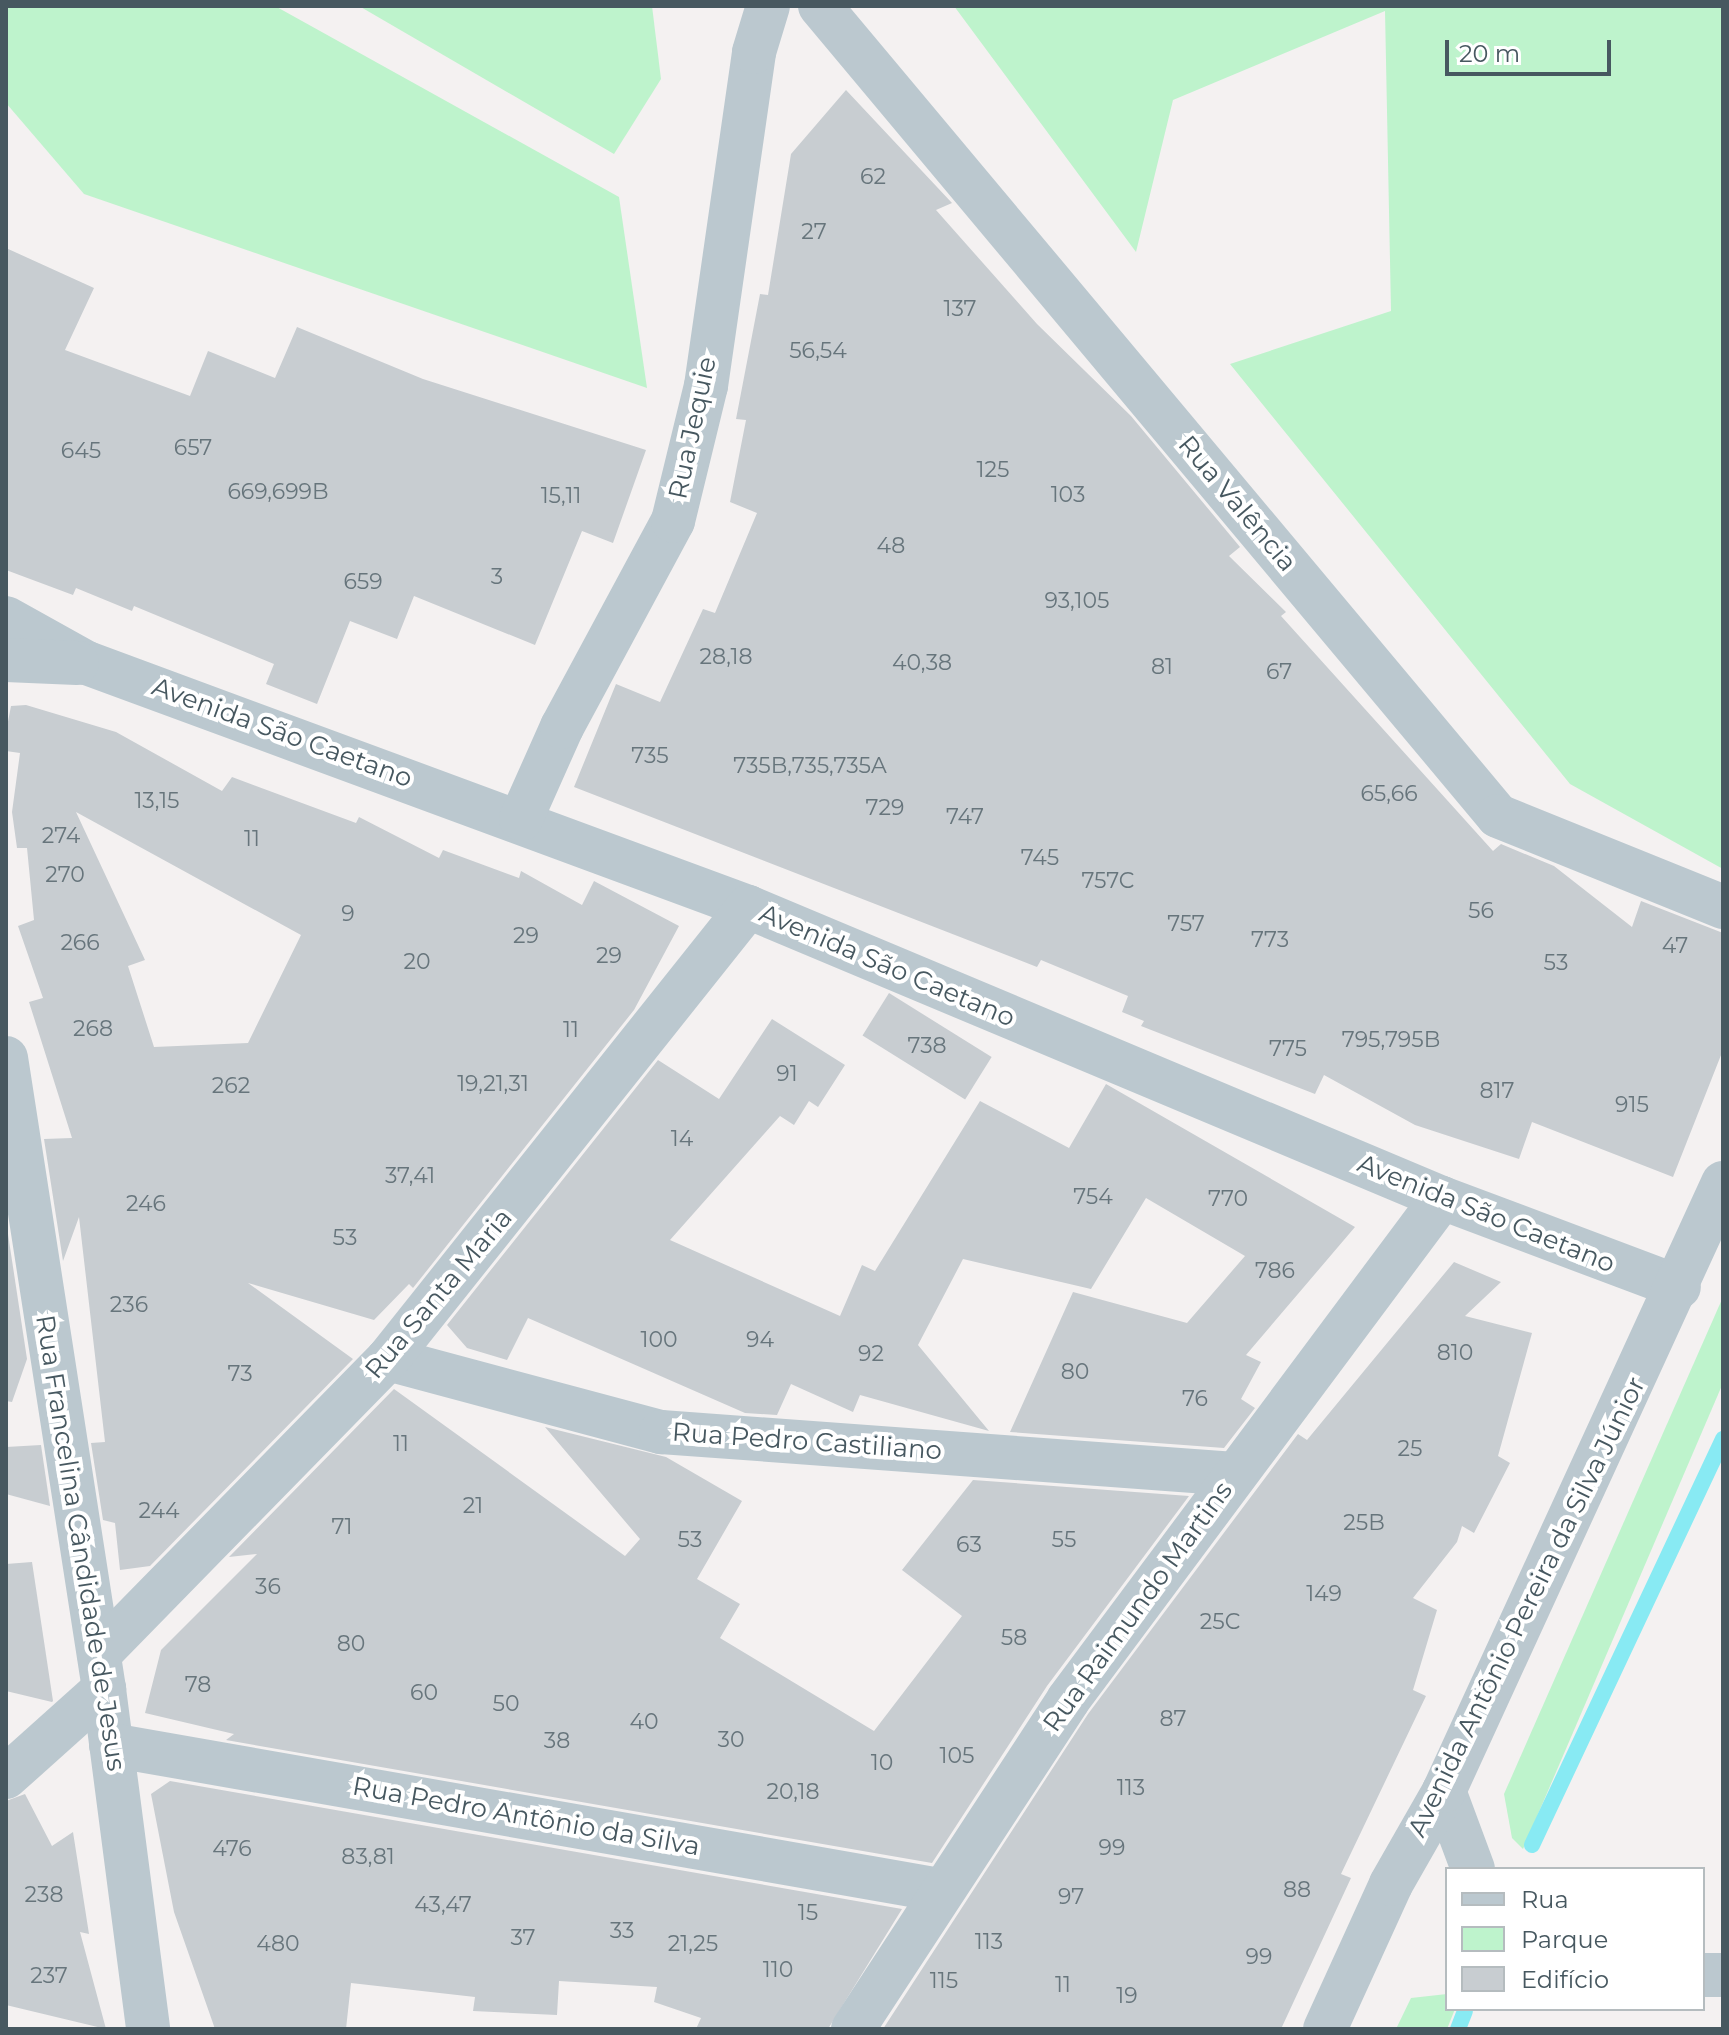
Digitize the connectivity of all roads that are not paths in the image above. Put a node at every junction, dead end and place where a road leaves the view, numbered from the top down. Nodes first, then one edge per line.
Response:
1 (768, 6) edge
2 (820, 6) edge
3 (6, 618) edge
4 (6, 660) edge
5 (87, 663) junction
6 (521, 819) junction
7 (748, 907) junction
8 (1723, 907) edge
9 (6, 1058) edge
10 (1723, 1183) edge
11 (1442, 1198) junction
12 (1679, 1287) junction
13 (388, 1359) junction
14 (1234, 1474) junction
15 (102, 1672) junction
16 (111, 1745) junction
17 (6, 1777) edge
18 (1444, 1791) junction
19 (1472, 1867) edge
20 (940, 1890) junction
21 (148, 2029) edge
22 (853, 2029) edge
23 (1325, 2029) edge

1 - 6 street, Rua Jequie
2 - 8 street, Rua Valência
3 - 5 street
4 - 5 street
5 - 6 street, Avenida São Caetano
6 - 7 street, Avenida São Caetano
7 - 11 street, Avenida São Caetano
7 - 13 street, Rua Santa Maria
9 - 15 street, Rua Francelina Cândidade de Jesus
10 - 12 street, Avenida Antônio Pereira da Silva Júnior
11 - 12 street, Avenida São Caetano
11 - 14 street, Rua Raimundo Martins
12 - 18 street, Avenida Antônio Pereira da Silva Júnior
13 - 14 street, Rua Pedro Castiliano
13 - 15 street, Rua Santa Maria
14 - 20 street, Rua Raimundo Martins
15 - 16 street, Rua Francelina Cândidade de Jesus
15 - 17 street, Rua Santa Maria
16 - 20 street, Rua Pedro Antônio da Silva
16 - 21 street, Rua Francelina Cândidade de Jesus
18 - 19 street
18 - 23 street, Avenida Antônio Pereira da Silva Júnior
20 - 22 street, Rua Raimundo Martins

